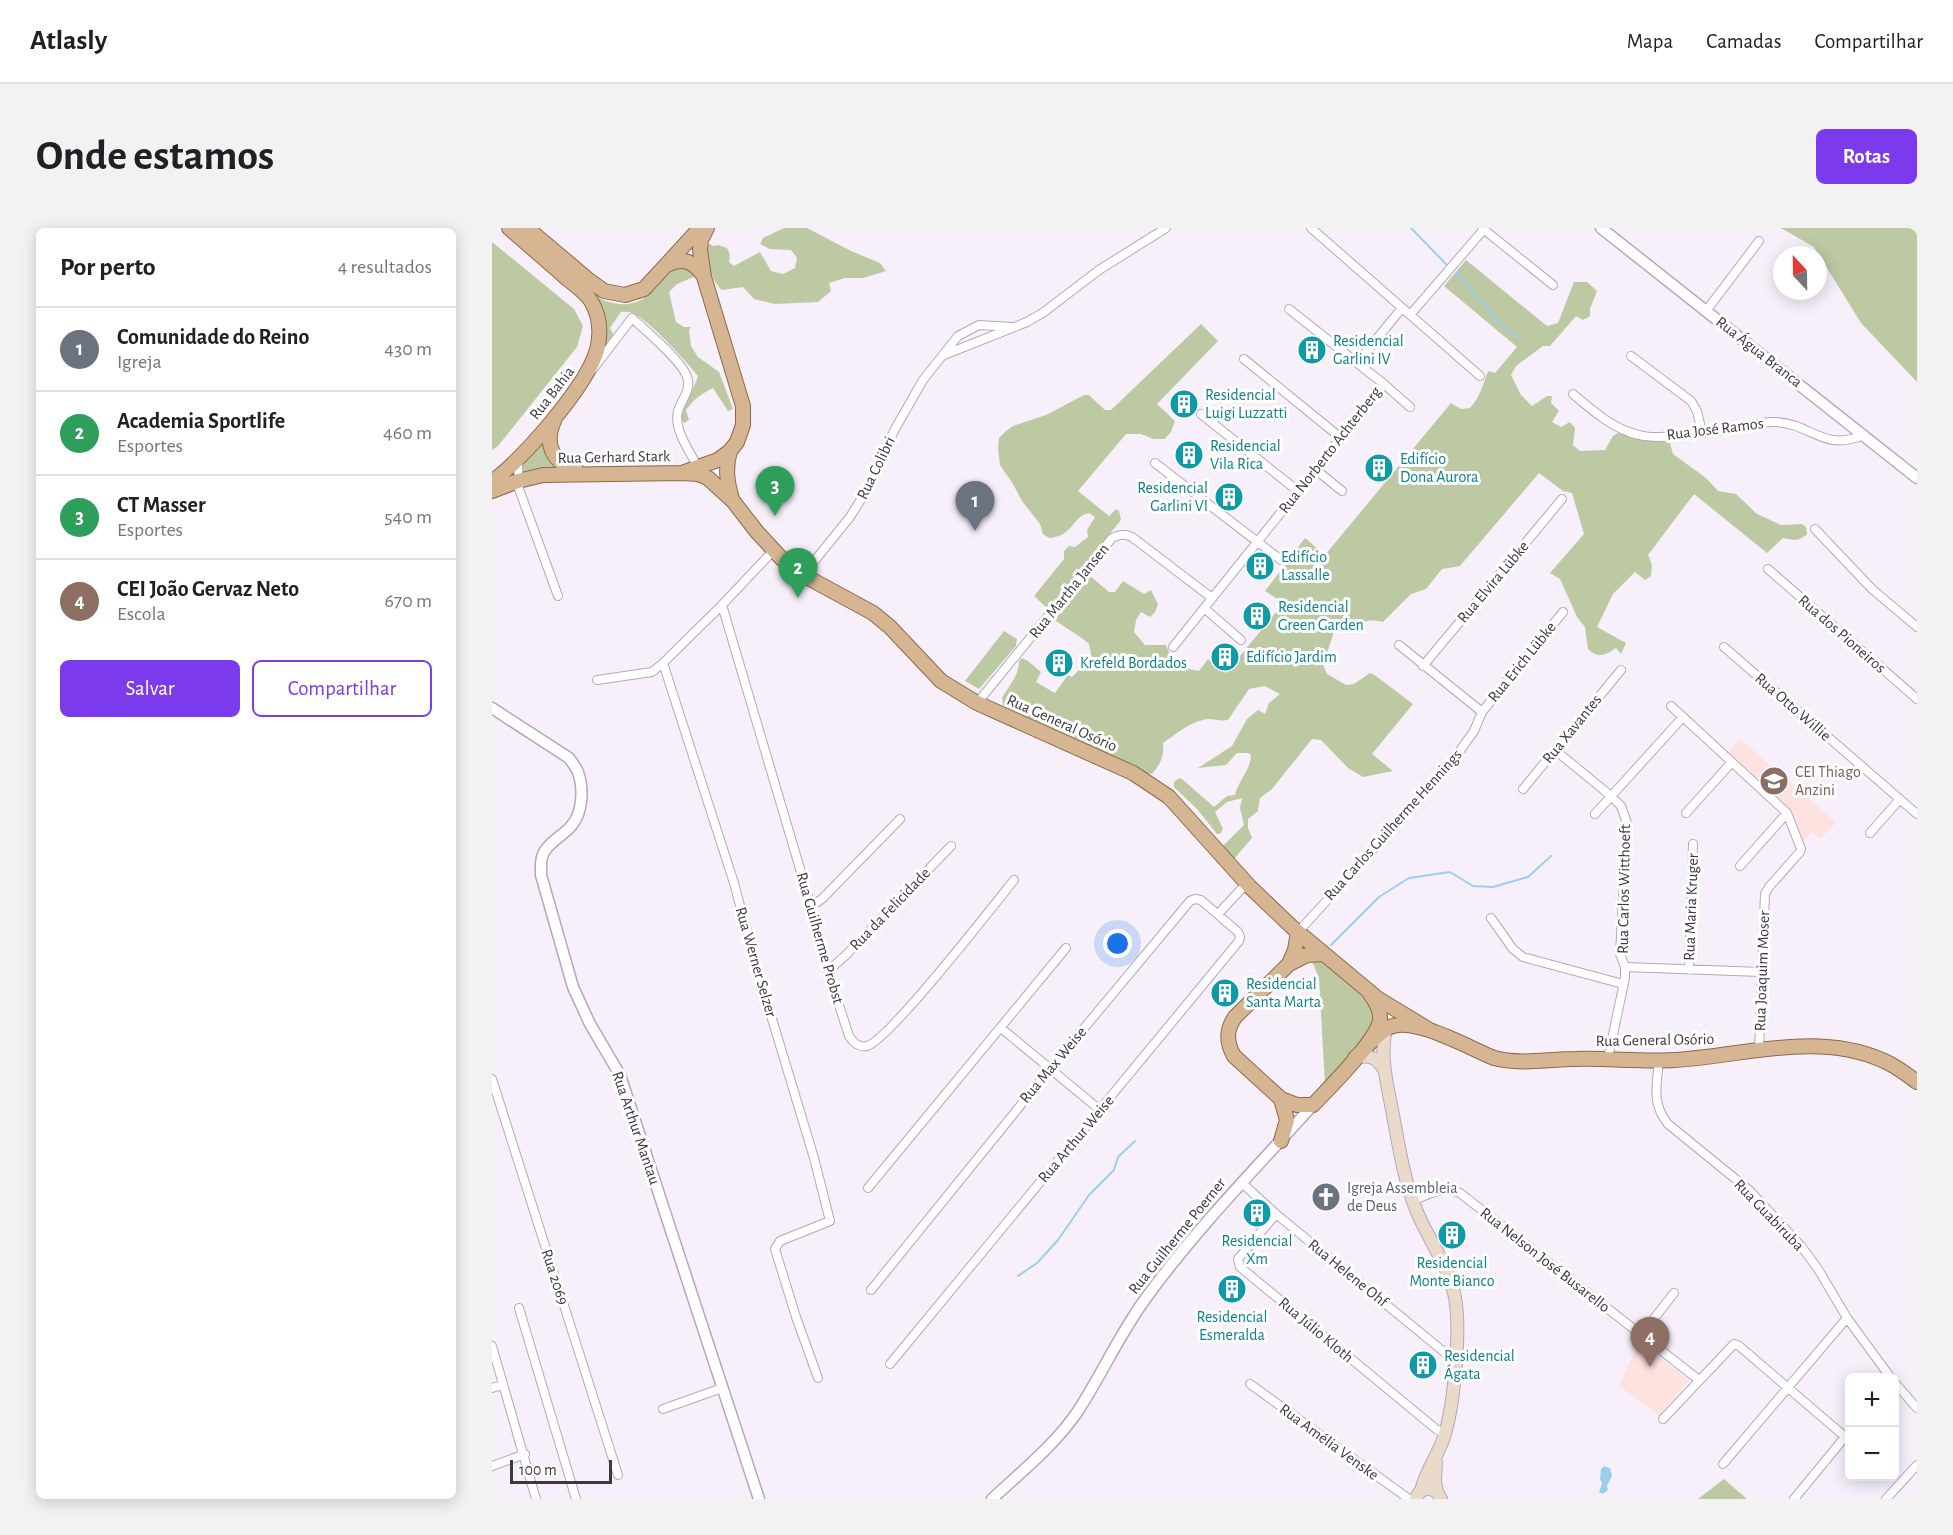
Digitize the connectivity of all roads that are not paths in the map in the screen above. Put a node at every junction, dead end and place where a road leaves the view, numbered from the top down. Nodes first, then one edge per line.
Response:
1 (509, 228) edge
2 (527, 228) edge
3 (700, 228) edge
4 (707, 228) edge
5 (1166, 228) edge
6 (1311, 228) edge
7 (1483, 228) edge
8 (1601, 228) edge
9 (1759, 241) dead end
10 (666, 266) junction
11 (704, 277) junction
12 (1553, 285) dead end
13 (1402, 308) junction
14 (1289, 309) dead end
15 (1706, 311) junction
16 (1410, 315) junction
17 (986, 325) junction
18 (1013, 327) junction
19 (958, 336) junction
20 (988, 337) junction
21 (963, 346) junction
22 (941, 356) junction
23 (1631, 356) dead end
24 (1244, 359) dead end
25 (1357, 363) junction
26 (1480, 376) dead end
27 (584, 378) junction
28 (1383, 384) junction
29 (1573, 394) dead end
30 (1410, 407) dead end
31 (558, 411) junction
32 (1201, 414) dead end
33 (1702, 433) junction
34 (1864, 435) junction
35 (1341, 438) junction
36 (730, 451) junction
37 (520, 457) junction
38 (1155, 463) dead end
39 (698, 468) junction
40 (1315, 469) junction
41 (682, 473) junction
42 (585, 474) junction
43 (1917, 478) edge
44 (518, 480) junction
45 (492, 483) edge
46 (492, 490) edge
47 (1298, 491) junction
48 (1342, 491) dead end
49 (1562, 499) dead end
50 (733, 501) junction
51 (1815, 530) dead end
52 (1257, 542) junction
53 (773, 551) junction
54 (1281, 560) dead end
55 (1768, 569) dead end
56 (803, 574) junction
57 (558, 597) dead end
58 (1212, 598) junction
59 (722, 605) junction
60 (1204, 608) junction
61 (1563, 612) dead end
62 (1917, 627) edge
63 (1241, 640) dead end
64 (1399, 645) dead end
65 (1173, 647) dead end
66 (1724, 647) dead end
67 (663, 663) junction
68 (1423, 666) junction
69 (1621, 670) dead end
70 (597, 680) dead end
71 (1917, 699) edge
72 (977, 703) junction
73 (1671, 706) dead end
74 (492, 708) edge
75 (1482, 712) junction
76 (1683, 717) junction
77 (1555, 750) junction
78 (1732, 762) junction
79 (1524, 789) dead end
80 (1611, 796) junction
81 (1900, 799) junction
82 (1686, 813) dead end
83 (1787, 813) junction
84 (1595, 814) dead end
85 (1917, 814) edge
86 (900, 819) dead end
87 (1870, 833) dead end
88 (1693, 844) dead end
89 (951, 846) dead end
90 (1740, 866) dead end
91 (1014, 880) dead end
92 (1247, 883) junction
93 (811, 906) junction
94 (1218, 914) junction
95 (1491, 918) dead end
96 (1298, 932) junction
97 (1066, 948) dead end
98 (1324, 954) junction
99 (1289, 964) junction
100 (1625, 967) junction
101 (1689, 970) junction
102 (828, 971) junction
103 (1761, 972) junction
104 (1623, 984) junction
105 (1372, 994) junction
106 (1001, 1028) junction
107 (1386, 1029) junction
108 (1428, 1029) junction
109 (1759, 1051) junction
110 (1355, 1058) junction
111 (1608, 1058) junction
112 (1659, 1060) junction
113 (1050, 1069) junction
114 (1385, 1072) junction
115 (492, 1079) edge
116 (1917, 1082) edge
117 (1281, 1099) junction
118 (1313, 1105) junction
119 (1100, 1110) junction
120 (1281, 1141) junction
121 (1242, 1183) junction
122 (868, 1188) dead end
123 (1412, 1201) junction
124 (1276, 1214) junction
125 (871, 1290) dead end
126 (1674, 1293) dead end
127 (519, 1308) dead end
128 (1847, 1318) junction
129 (1641, 1335) junction
130 (492, 1346) edge
131 (1455, 1361) junction
132 (890, 1364) dead end
133 (1889, 1373) edge
134 (818, 1378) dead end
135 (1699, 1380) junction
136 (1250, 1384) dead end
137 (503, 1385) junction
138 (492, 1388) edge
139 (722, 1388) junction
140 (1788, 1388) junction
141 (1899, 1388) edge
142 (1917, 1408) edge
143 (663, 1409) dead end
144 (1663, 1419) dead end
145 (1444, 1434) junction
146 (1845, 1437) edge
147 (1845, 1441) edge
148 (1438, 1452) junction
149 (525, 1454) junction
150 (1723, 1464) dead end
151 (1917, 1465) edge
152 (492, 1466) edge
153 (618, 1475) dead end
154 (1418, 1495) edge
155 (1439, 1495) edge
156 (537, 1499) edge
157 (576, 1499) edge
158 (759, 1499) edge
159 (992, 1499) edge
160 (1409, 1499) edge
161 (1794, 1499) edge
162 (1886, 1499) edge

1 - 27 main road
2 - 10 main road
3 - 10 main road
4 - 11 main road
5 - 18 street, Rua Colibri
6 - 13 street
7 - 12 street
7 - 16 street
8 - 15 street, Rua Água Branca
9 - 15 street
10 - 11 main road
11 - 36 main road
13 - 16 street
13 - 25 street, Rua Norberto Achterberg
14 - 25 street
15 - 34 street, Rua Água Branca
16 - 26 street
17 - 18 street, Rua Colibri
17 - 19 street, Rua Colibri
17 - 20 street
18 - 20 street, Rua Colibri
19 - 21 street
19 - 22 street, Rua Colibri
20 - 21 street, Rua Colibri
21 - 22 street, Rua Colibri
22 - 56 street, Rua Colibri
23 - 33 street
24 - 35 street
25 - 28 street, Rua Norberto Achterberg
27 - 31 main road, Rua Bahia
27 - 39 street, Rua Bahia
28 - 30 street
28 - 35 street, Rua Norberto Achterberg
29 - 33 street, Rua José Ramos
31 - 37 main road, Rua Bahia
31 - 42 main road
32 - 47 street
33 - 34 street, Rua José Ramos
34 - 43 street, Rua Água Branca
35 - 40 street, Rua Norberto Achterberg
36 - 39 main road, Rua Gerhard Stark
36 - 50 main road, Rua General Osório
37 - 44 street
37 - 45 main road, Rua Bahia
38 - 52 street
39 - 41 main road, Rua Gerhard Stark
40 - 47 street, Rua Norberto Achterberg
40 - 48 street
41 - 42 main road, Rua Gerhard Stark
41 - 50 main road, Rua General Osório
42 - 44 main road, Rua Gerhard Stark
44 - 46 main road, Rua Gerhard Stark
44 - 57 street
47 - 52 street, Rua Norberto Achterberg
49 - 68 street, Rua Elvira Lübke
50 - 53 main road, Rua General Osório
51 - 62 street
52 - 54 street
52 - 58 street, Rua Norberto Achterberg
53 - 56 main road, Rua General Osório
53 - 59 street
55 - 71 street, Rua dos Pioneiros
56 - 72 main road, Rua General Osório
58 - 60 street
58 - 72 street, Rua Martha Jansen
59 - 67 street
59 - 93 street, Rua Guilherme Probst
60 - 63 street
60 - 65 street
61 - 75 street, Rua Erich Lübke
64 - 68 street
66 - 81 street, Rua Otto Willie
67 - 70 street
67 - 134 street, Rua Werner Selzer
68 - 75 street
69 - 77 street, Rua Xavantes
72 - 92 main road, Rua General Osório
73 - 76 street, Rua Joaquim Moser
74 - 139 street, Rua Arthur Mantau
75 - 96 street, Rua Carlos Guilherme Hennings
76 - 78 street, Rua Joaquim Moser
76 - 80 street
77 - 79 street, Rua Xavantes
77 - 80 street, Rua Carlos Witthoeft
78 - 82 street
78 - 83 street, Rua Joaquim Moser
80 - 84 street
80 - 100 street, Rua Carlos Witthoeft
81 - 85 street, Rua Otto Willie
81 - 87 street
83 - 90 street
83 - 103 street, Rua Joaquim Moser
86 - 93 street
88 - 101 street, Rua Maria Kruger
89 - 102 street, Rua da Felicidade
91 - 102 street, Rua Guilherme Probst
92 - 94 street
92 - 96 main road, Rua General Osório
93 - 102 street, Rua Guilherme Probst
94 - 113 street, Rua Max Weise
94 - 119 street, Rua Arthur Weise
95 - 104 street
96 - 98 main road, Rua General Osório
96 - 99 main road
97 - 106 street
98 - 99 main road
98 - 105 main road, Rua General Osório
99 - 117 main road
100 - 101 street
100 - 104 street, Rua Carlos Witthoeft
101 - 103 street
103 - 109 street, Rua Joaquim Moser
104 - 111 street, Rua Carlos Witthoeft
105 - 107 main road
105 - 108 main road, Rua General Osório
105 - 110 main road, Rua General Osório
106 - 113 street
106 - 122 street
107 - 108 main road, Rua General Osório
107 - 110 main road
107 - 114 main road
108 - 111 main road, Rua General Osório
109 - 112 main road, Rua General Osório
109 - 116 main road, Rua General Osório
110 - 114 main road
110 - 118 main road, Rua Guilherme Poerner
111 - 112 main road, Rua General Osório
112 - 128 street, Rua Guabiruba
113 - 119 street
113 - 125 street, Rua Max Weise
114 - 123 main road
115 - 153 street, Rua 2069
117 - 118 main road
117 - 120 main road
118 - 120 street, Rua Guilherme Poerner
119 - 132 street, Rua Arthur Weise
120 - 121 street, Rua Guilherme Poerner
121 - 124 street, Rua Helene Ohf
121 - 159 street, Rua Guilherme Poerner
123 - 129 street, Rua Nelson José Busarello
123 - 131 main road
124 - 131 street, Rua Helene Ohf
124 - 145 street, Rua Júlio Kloth
126 - 129 street
127 - 157 street
128 - 133 street, Rua Guabiruba
128 - 140 street
129 - 135 street, Rua Nelson José Busarello
130 - 137 street
131 - 145 main road
135 - 140 street
135 - 144 street
136 - 160 street, Rua Amélia Venske
137 - 138 street
137 - 149 street
139 - 143 street
139 - 158 street, Rua Arthur Mantau
140 - 146 street
140 - 150 street
141 - 142 street
145 - 148 main road
147 - 161 street
148 - 154 main road
148 - 155 main road
149 - 152 street
149 - 156 street
151 - 162 street
154 - 155 main road

